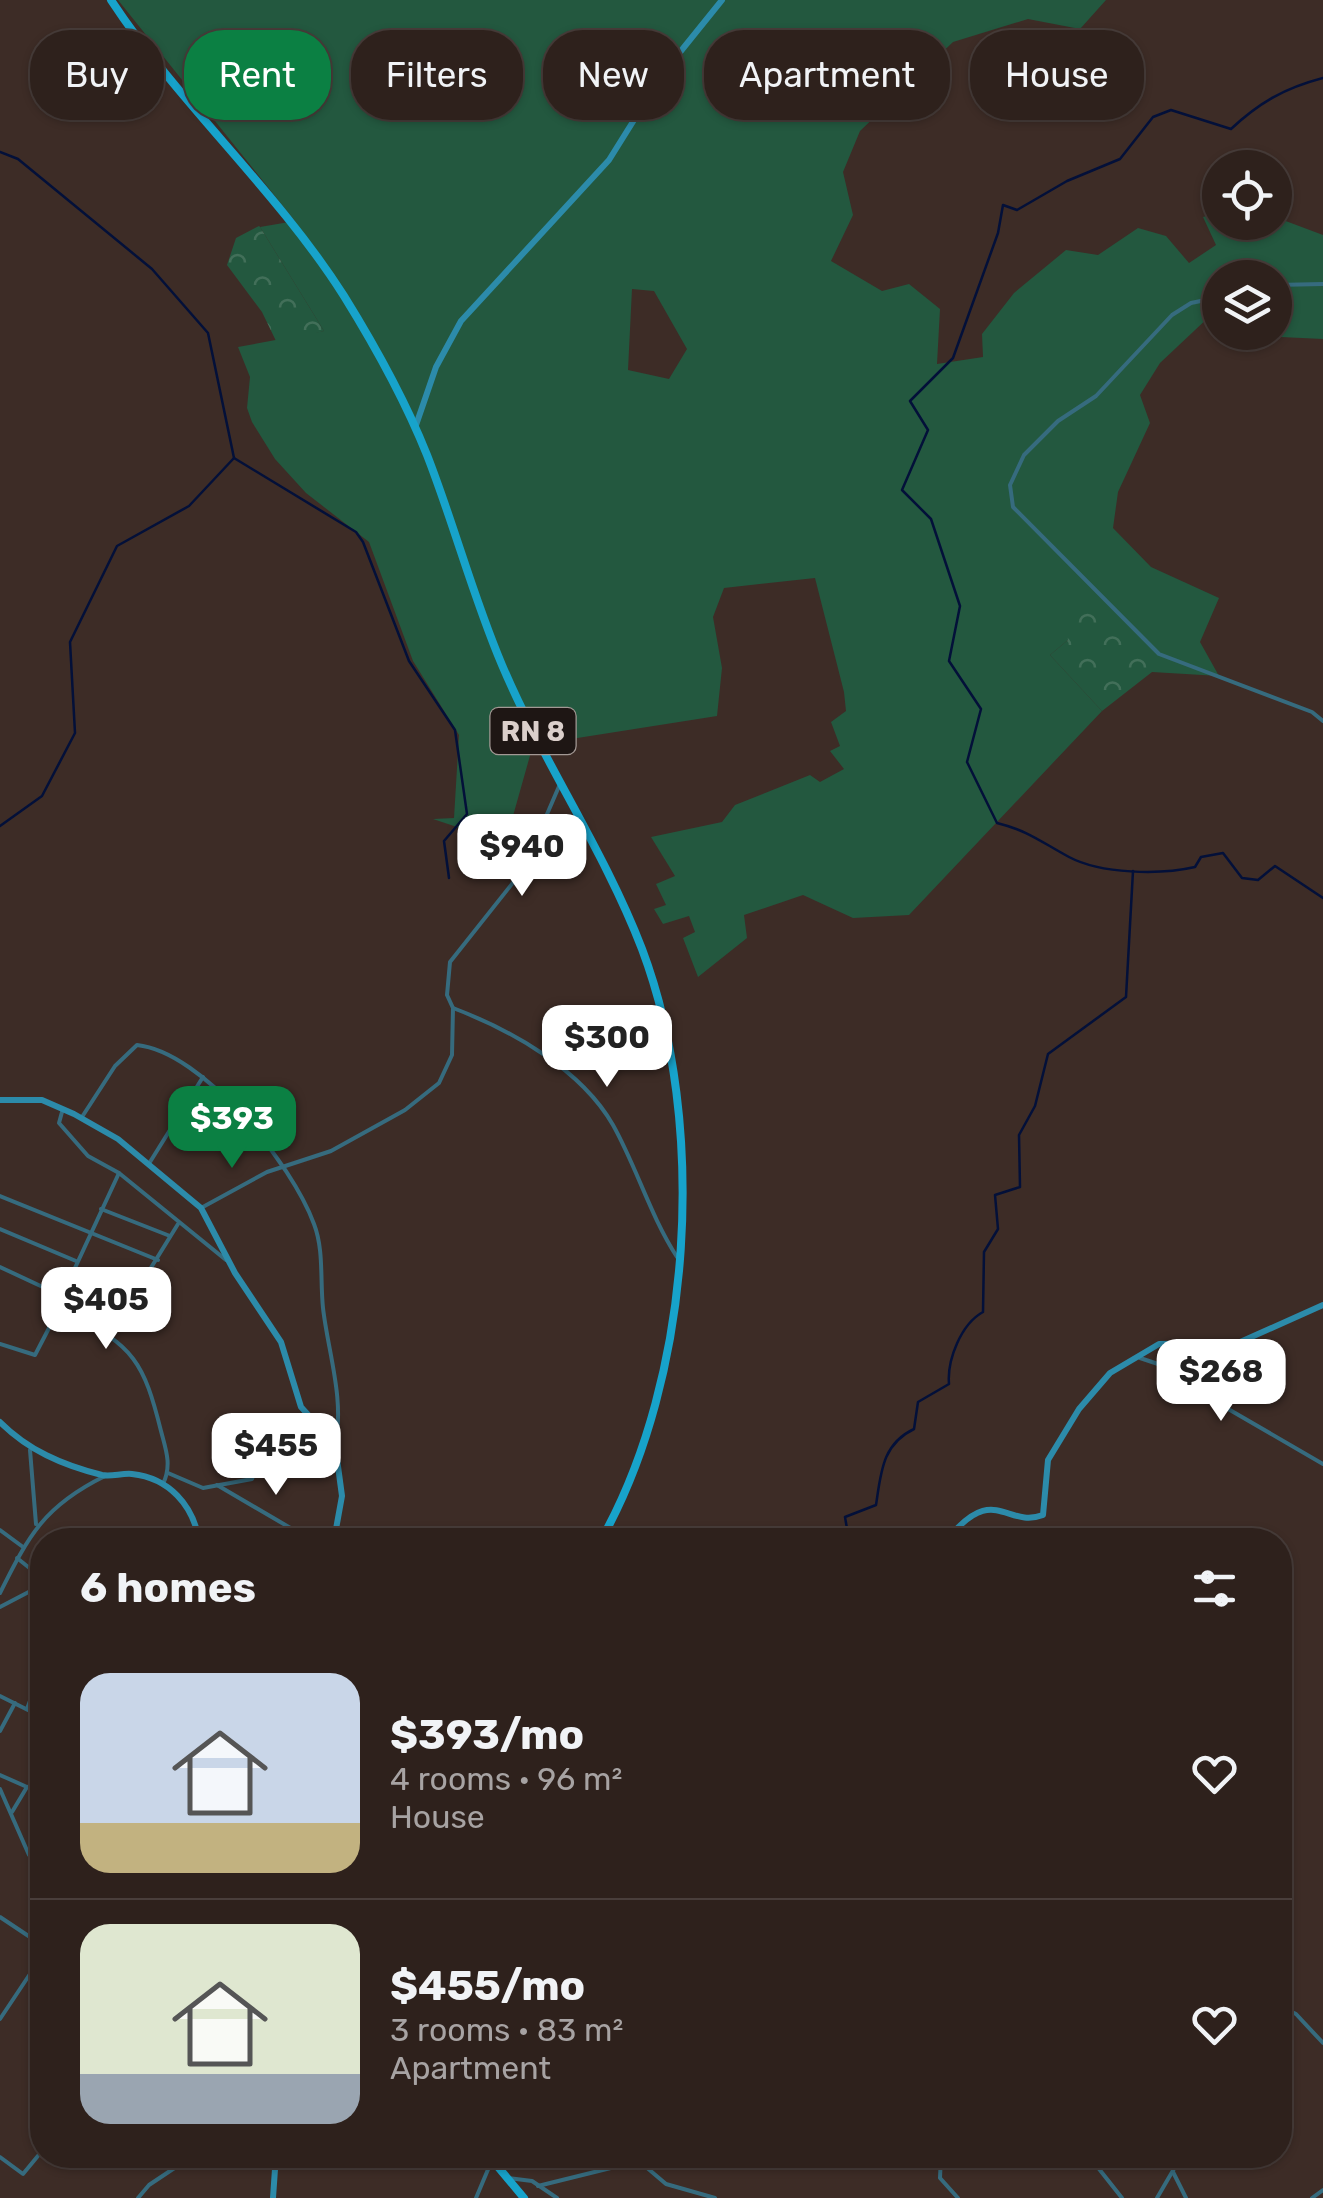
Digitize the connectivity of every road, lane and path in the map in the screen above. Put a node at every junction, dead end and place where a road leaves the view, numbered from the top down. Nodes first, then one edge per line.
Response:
1 (111, 0) edge
2 (722, 0) edge
3 (1323, 284) edge
4 (1292, 285) edge
5 (1202, 302) edge
6 (415, 429) junction
7 (1323, 721) edge
8 (560, 784) junction
9 (453, 1008) junction
10 (203, 1078) junction
11 (0, 1100) edge
12 (64, 1109) junction
13 (82, 1118) junction
14 (148, 1165) junction
15 (283, 1166) junction
16 (119, 1173) junction
17 (0, 1196) edge
18 (201, 1208) junction
19 (102, 1209) junction
20 (178, 1224) junction
21 (0, 1229) edge
22 (92, 1230) junction
23 (170, 1236) junction
24 (677, 1257) junction
25 (158, 1260) junction
26 (76, 1261) junction
27 (230, 1262) junction
28 (0, 1266) edge
29 (62, 1296) junction
30 (62, 1303) junction
31 (1323, 1304) edge
32 (110, 1334) junction
33 (0, 1344) edge
34 (1135, 1356) junction
35 (0, 1422) edge
36 (252, 1433) dead end
37 (336, 1444) junction
38 (30, 1450) junction
39 (1323, 1464) edge
40 (168, 1473) junction
41 (105, 1476) junction
42 (163, 1484) junction
43 (217, 1485) junction
44 (36, 1524) junction
45 (34, 1528) edge
46 (195, 1528) edge
47 (290, 1528) edge
48 (336, 1528) edge
49 (607, 1528) edge
50 (956, 1528) edge
51 (0, 1530) edge
52 (30, 1535) edge
53 (23, 1547) junction
54 (17, 1558) junction
55 (30, 1570) edge
56 (30, 1589) edge
57 (0, 1593) edge
58 (0, 1608) edge
59 (0, 1696) edge
60 (30, 1701) edge
61 (15, 1703) junction
62 (27, 1709) junction
63 (30, 1711) edge
64 (0, 1731) edge
65 (0, 1776) edge
66 (30, 1786) edge
67 (27, 1787) junction
68 (0, 1789) edge
69 (12, 1812) junction
70 (30, 1857) edge
71 (0, 1917) edge
72 (30, 1937) edge
73 (30, 1974) edge
74 (1292, 2012) edge
75 (0, 2019) edge
76 (1323, 2043) edge
77 (0, 2157) edge
78 (30, 2164) edge
79 (175, 2168) edge
80 (277, 2168) edge
81 (486, 2168) edge
82 (499, 2168) edge
83 (611, 2168) edge
84 (647, 2168) edge
85 (941, 2168) edge
86 (1098, 2168) edge
87 (1175, 2168) edge
88 (1173, 2172) junction
89 (508, 2178) junction
90 (538, 2186) junction
91 (1323, 2190) edge
92 (138, 2198) edge
93 (273, 2198) edge
94 (476, 2198) edge
95 (524, 2198) edge
96 (557, 2198) edge
97 (715, 2198) edge
98 (958, 2198) edge
99 (1122, 2198) edge
100 (1157, 2198) edge
101 (1186, 2198) edge
102 (1312, 2198) edge

1 - 6 main road, RN 8
2 - 6 street
3 - 4 street
5 - 7 street
6 - 8 main road, RN 8
8 - 9 street
8 - 24 main road, RN 8
9 - 15 street
9 - 24 street
10 - 13 street
10 - 14 street
10 - 15 street
11 - 12 street
12 - 13 street
12 - 16 street
13 - 14 street
14 - 18 street
15 - 18 street
15 - 37 street
16 - 19 street
16 - 20 street
17 - 22 street
18 - 27 street
19 - 22 street
19 - 23 street
20 - 23 street
20 - 27 street
21 - 26 street
22 - 25 street
22 - 26 street
23 - 25 street
24 - 49 main road, RN 8
25 - 32 street
26 - 29 street
27 - 37 street
28 - 29 street
29 - 30 street
30 - 32 street
30 - 33 street
31 - 34 street
32 - 40 street
34 - 39 street
34 - 50 street
35 - 38 street
36 - 43 street
37 - 48 street
38 - 41 street
38 - 44 street
40 - 42 street
40 - 43 street
41 - 42 street
41 - 44 street
42 - 46 street
43 - 47 street
44 - 45 street
51 - 53 street
52 - 53 street
53 - 54 street
54 - 55 street
54 - 57 street
56 - 58 street
59 - 61 street
60 - 62 street
61 - 62 street
61 - 64 street
62 - 63 street
65 - 67 street
66 - 67 street
67 - 69 street
68 - 69 street
69 - 70 street
71 - 72 street
73 - 75 street
74 - 76 street
77 - 78 street
79 - 92 street
80 - 93 street
81 - 94 street
82 - 89 main road
83 - 90 street
84 - 97 street
85 - 98 street
86 - 99 street
87 - 88 street
88 - 100 street
88 - 101 street
89 - 90 street
89 - 95 main road
90 - 96 street
91 - 102 street

